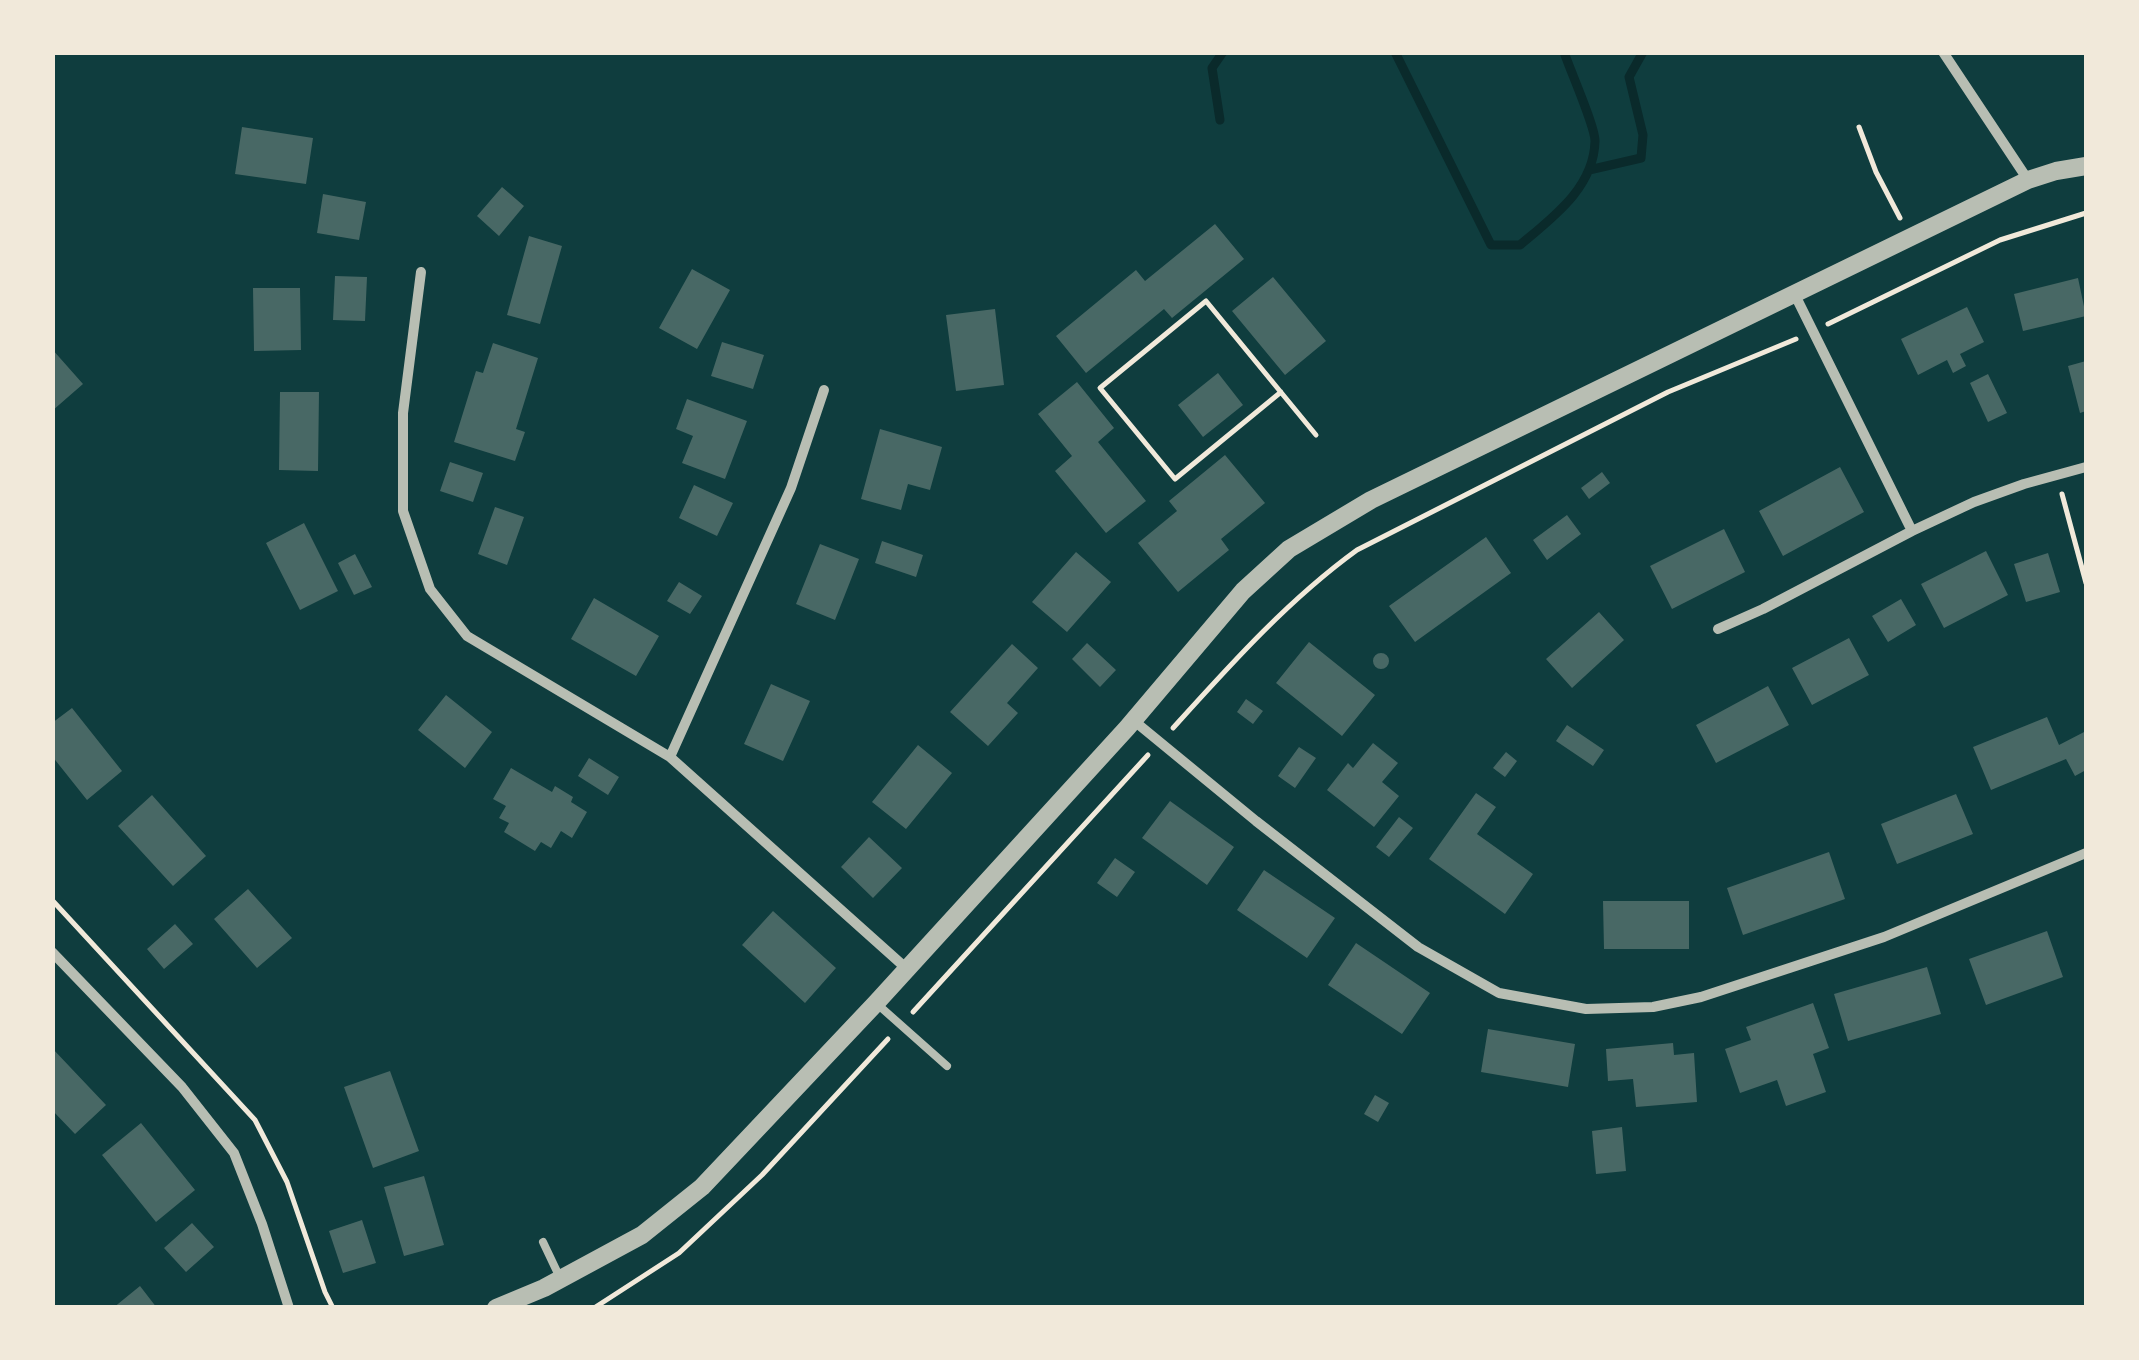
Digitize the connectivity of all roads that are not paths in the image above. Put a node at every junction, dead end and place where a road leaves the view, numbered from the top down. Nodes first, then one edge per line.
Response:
1 (1943, 52) edge
2 (2086, 166) edge
3 (2028, 180) junction
4 (421, 272) dead end
5 (1795, 295) junction
6 (824, 390) dead end
7 (2086, 467) edge
8 (1912, 531) junction
9 (1718, 629) dead end
10 (1134, 720) junction
11 (670, 757) junction
12 (2086, 853) edge
13 (52, 952) edge
14 (907, 969) junction
15 (876, 1004) junction
16 (947, 1066) dead end
17 (543, 1242) dead end
18 (560, 1280) junction
19 (289, 1308) edge
20 (496, 1308) edge

1 - 3 street
2 - 3 street
3 - 5 street
4 - 11 street
5 - 8 street
5 - 10 street
6 - 11 street
7 - 8 street
8 - 9 street
10 - 12 street
10 - 14 street
11 - 14 street
13 - 19 street
14 - 15 street
15 - 16 lane
15 - 18 street
17 - 18 lane
18 - 20 street

